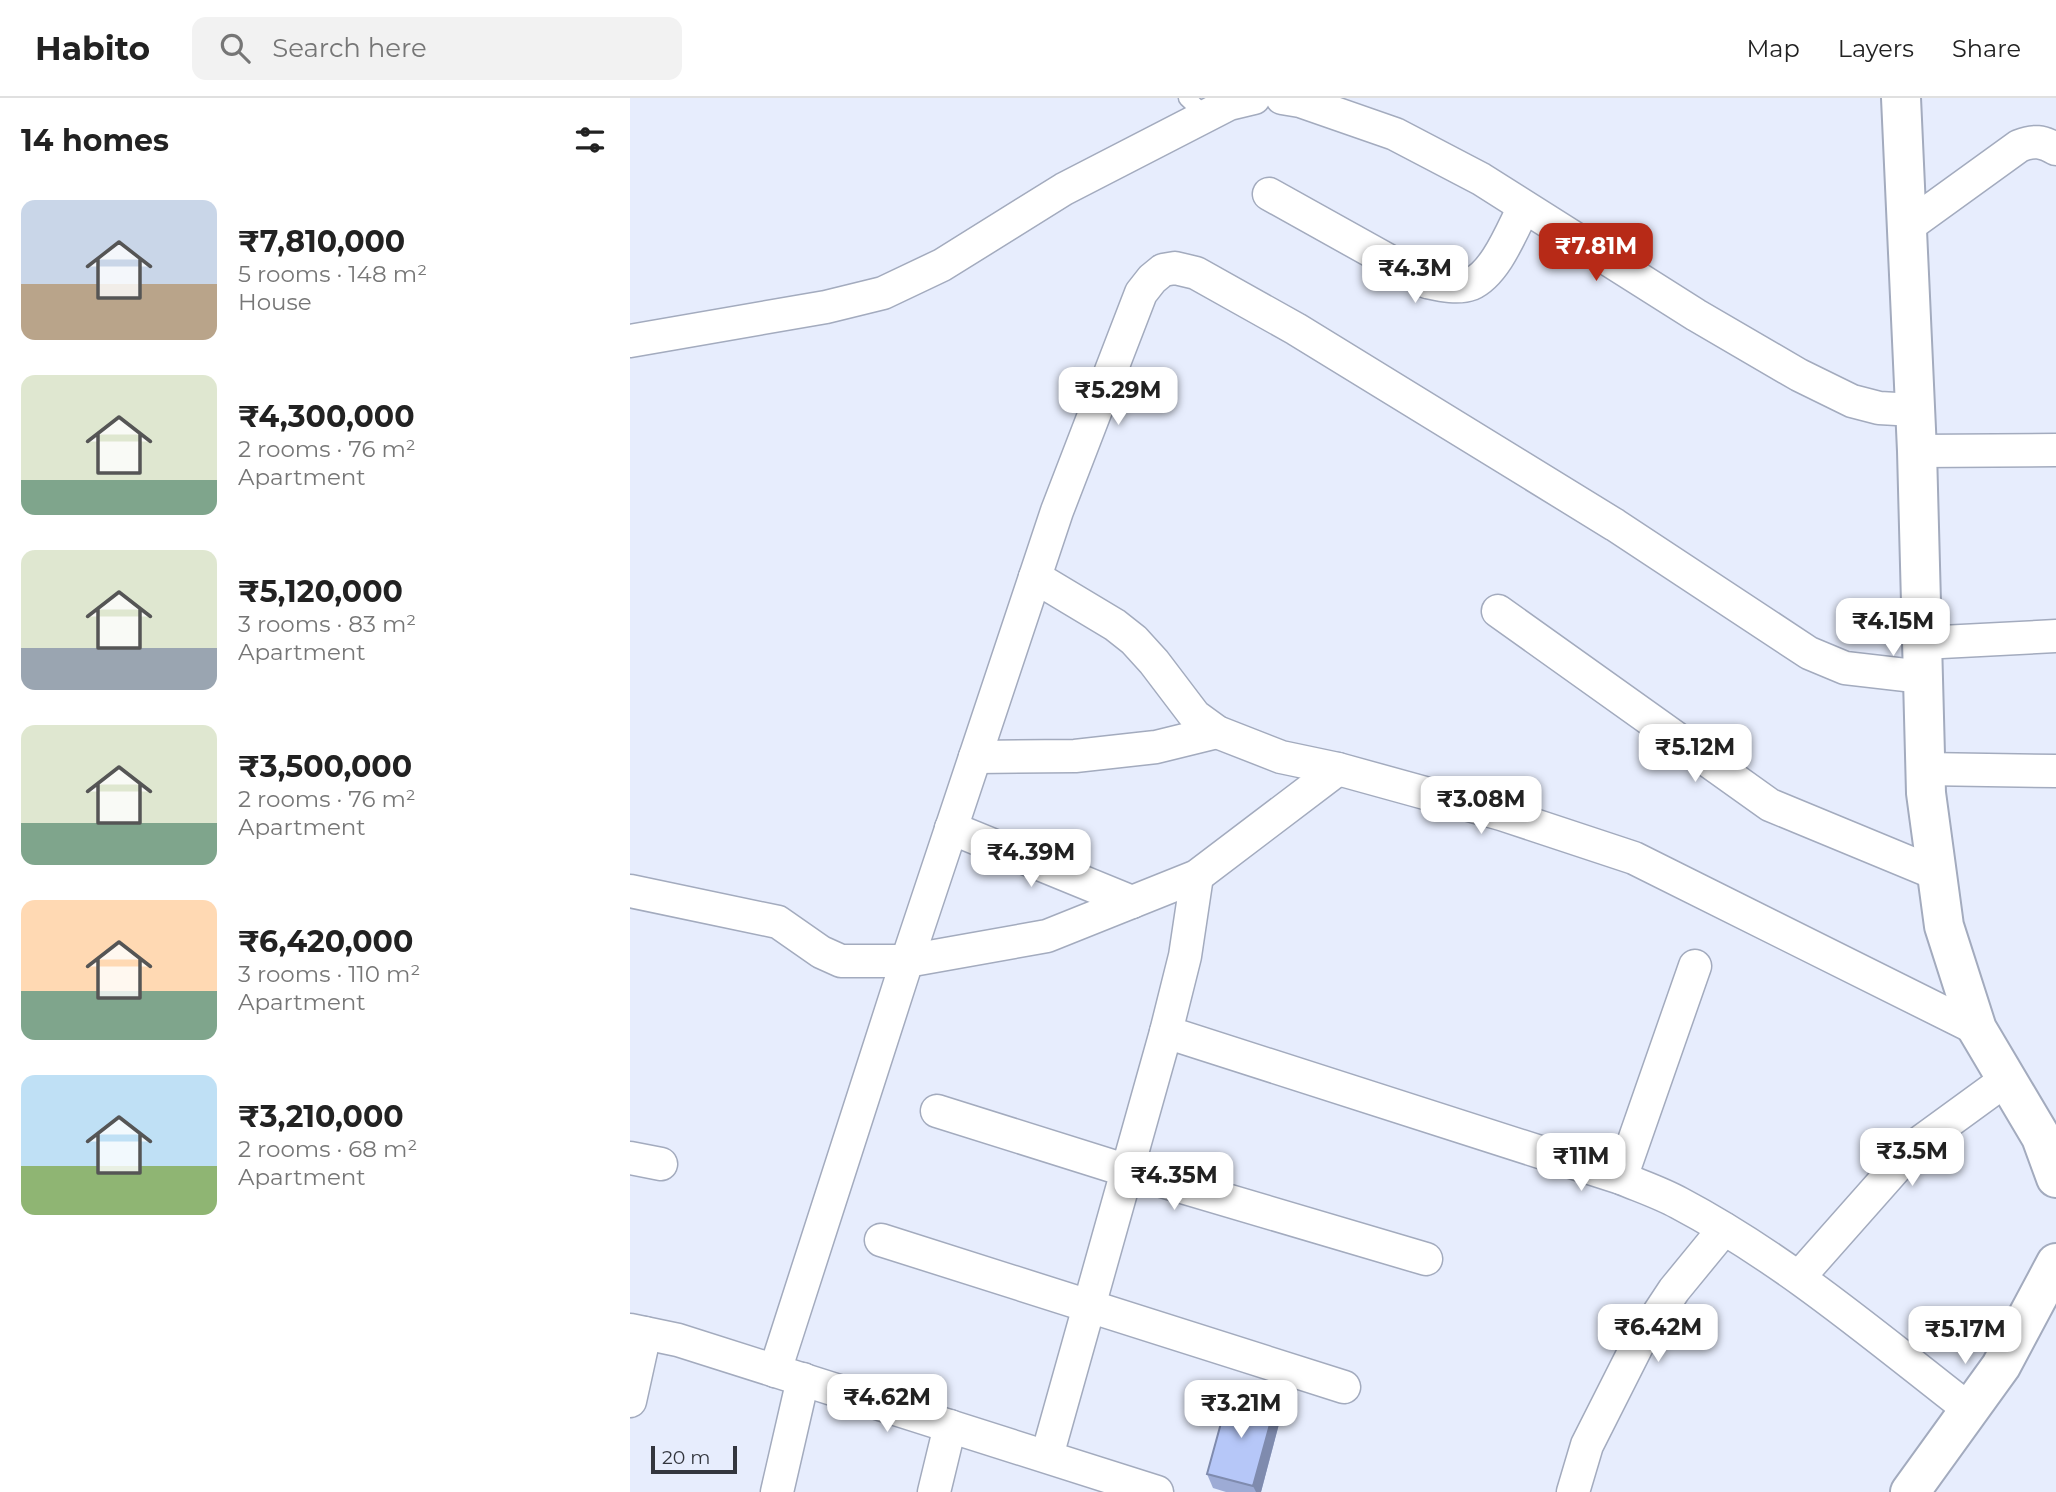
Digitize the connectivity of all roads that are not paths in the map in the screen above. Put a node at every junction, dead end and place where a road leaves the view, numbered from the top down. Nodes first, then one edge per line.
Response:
1 (1254, 98) edge
2 (1282, 98) edge
3 (1901, 98) edge
4 (1197, 107) edge
5 (2056, 149) edge
6 (1269, 194) dead end
7 (1524, 207) junction
8 (1908, 227) junction
9 (630, 341) edge
10 (1915, 410) junction
11 (2056, 450) edge
12 (1917, 451) junction
13 (1035, 577) junction
14 (1498, 611) dead end
15 (2056, 636) edge
16 (1922, 660) junction
17 (1217, 733) junction
18 (975, 758) junction
19 (1338, 769) junction
20 (1925, 769) junction
21 (2056, 771) edge
22 (951, 828) junction
23 (1937, 874) junction
24 (1197, 876) junction
25 (630, 891) edge
26 (1132, 902) junction
27 (907, 961) junction
28 (1695, 966) dead end
29 (1977, 1029) junction
30 (1166, 1032) junction
31 (2007, 1079) junction
32 (937, 1111) dead end
33 (2049, 1144) edge
34 (630, 1158) edge
35 (661, 1164) dead end
36 (1128, 1171) junction
37 (1621, 1178) junction
38 (2056, 1178) edge
39 (1724, 1229) junction
40 (881, 1240) dead end
41 (1426, 1259) dead end
42 (2056, 1263) edge
43 (1798, 1277) junction
44 (1090, 1304) junction
45 (637, 1331) edge
46 (789, 1375) junction
47 (1344, 1387) dead end
48 (630, 1401) edge
49 (1970, 1410) junction
50 (950, 1426) junction
51 (1046, 1456) junction
52 (1120, 1486) edge
53 (777, 1492) edge
54 (934, 1492) edge
55 (1157, 1492) edge
56 (1573, 1492) edge
57 (1910, 1492) edge

1 - 4 street
2 - 7 street
3 - 8 main road
4 - 9 street
5 - 8 street
6 - 7 street
7 - 10 street
8 - 10 main road
10 - 12 main road
11 - 12 street
12 - 16 main road
13 - 16 street
13 - 17 street
13 - 18 street
14 - 23 street
15 - 16 street
16 - 20 main road
17 - 18 street
17 - 19 street
18 - 22 street
19 - 24 street
19 - 29 street
20 - 21 street
20 - 23 main road
22 - 26 street
22 - 27 street
23 - 29 main road
24 - 26 street
24 - 30 street
25 - 27 street
26 - 27 street
27 - 46 street
28 - 37 street
29 - 31 main road
30 - 36 street
30 - 37 street
31 - 33 main road
31 - 43 street
32 - 36 street
33 - 38 main road
34 - 35 street
36 - 41 street
36 - 44 street
37 - 39 street
39 - 43 street
39 - 56 street
40 - 44 street
42 - 49 main road
43 - 49 street
44 - 47 street
44 - 51 street
45 - 46 street
45 - 48 street
46 - 50 street
46 - 53 street
49 - 57 main road
50 - 51 street
50 - 54 street
51 - 52 street
52 - 55 street

